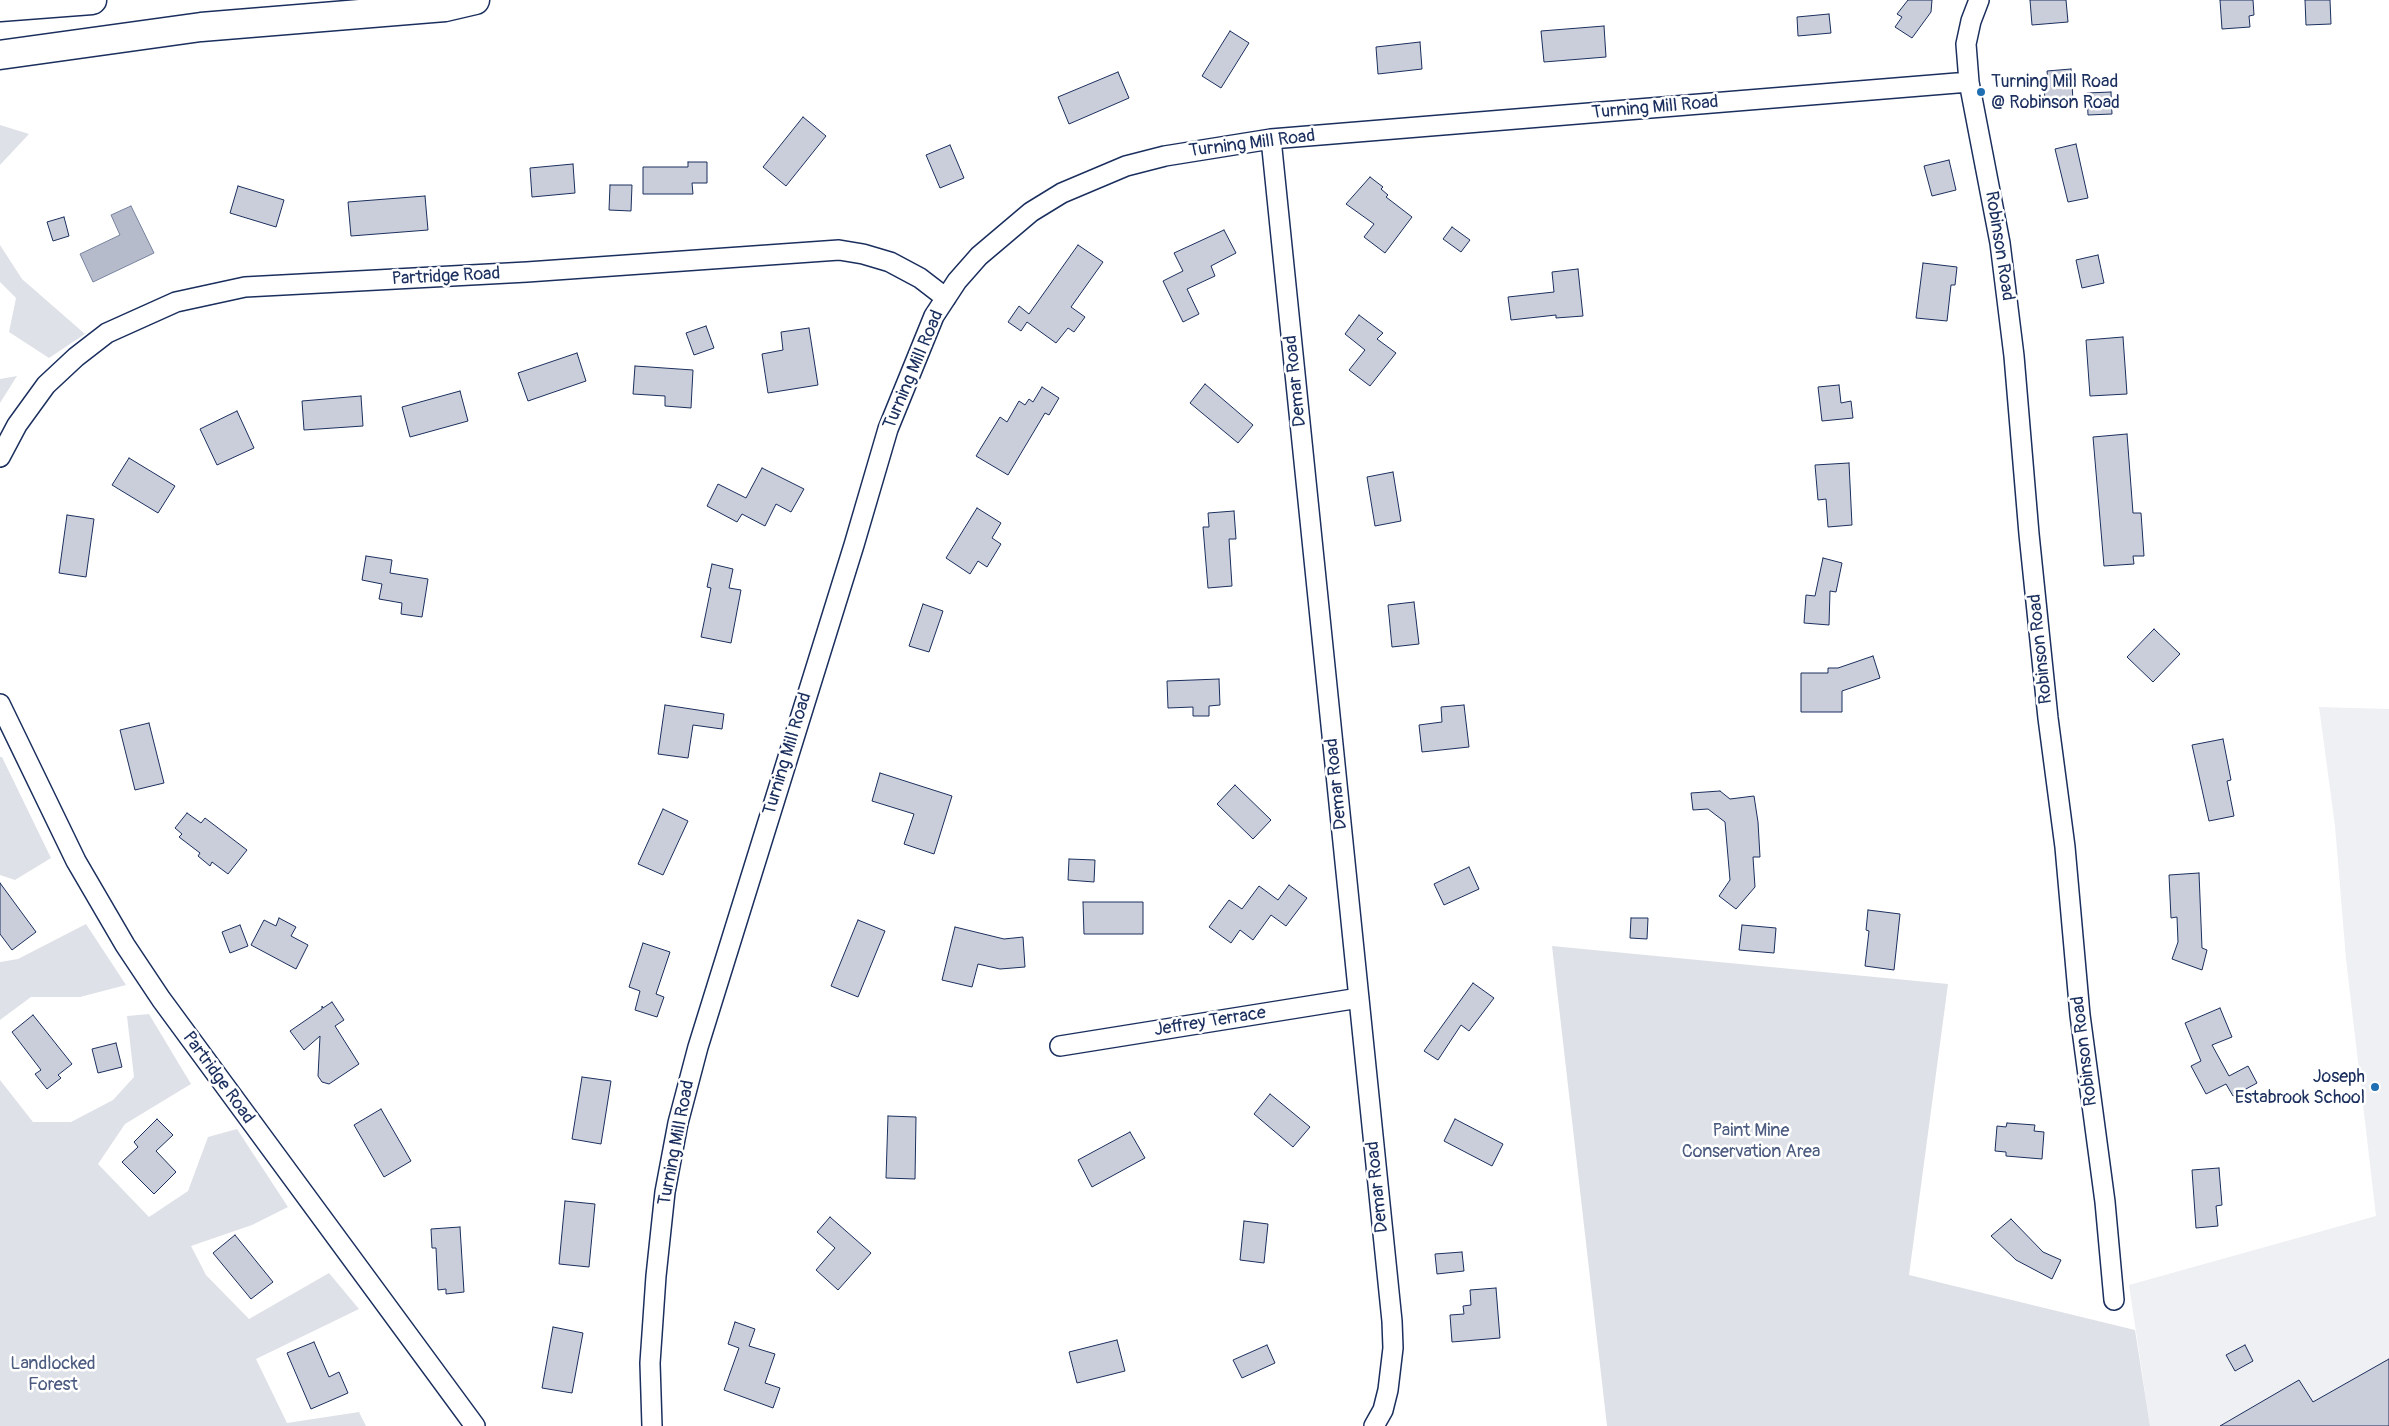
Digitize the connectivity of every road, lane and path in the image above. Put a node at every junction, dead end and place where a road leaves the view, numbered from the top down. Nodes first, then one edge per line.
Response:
1 (92, 0) edge
2 (475, 0) edge
3 (1979, 0) edge
4 (0, 7) edge
5 (0, 55) edge
6 (1969, 82) junction
7 (1271, 139) junction
8 (946, 298) junction
9 (0, 457) edge
10 (0, 704) edge
11 (1359, 998) junction
12 (1060, 1046) dead end
13 (2114, 1300) dead end
14 (475, 1426) edge
15 (652, 1426) edge
16 (1374, 1426) edge

1 - 4 highway
2 - 5 highway
3 - 6 street, Robinson Road
6 - 7 street, Turning Mill Road
6 - 13 street, Robinson Road
7 - 8 street, Turning Mill Road
7 - 11 street, Demar Road
8 - 9 street, Partridge Road
8 - 15 street, Turning Mill Road
10 - 14 street, Partridge Road
11 - 12 street, Jeffrey Terrace
11 - 16 street, Demar Road

